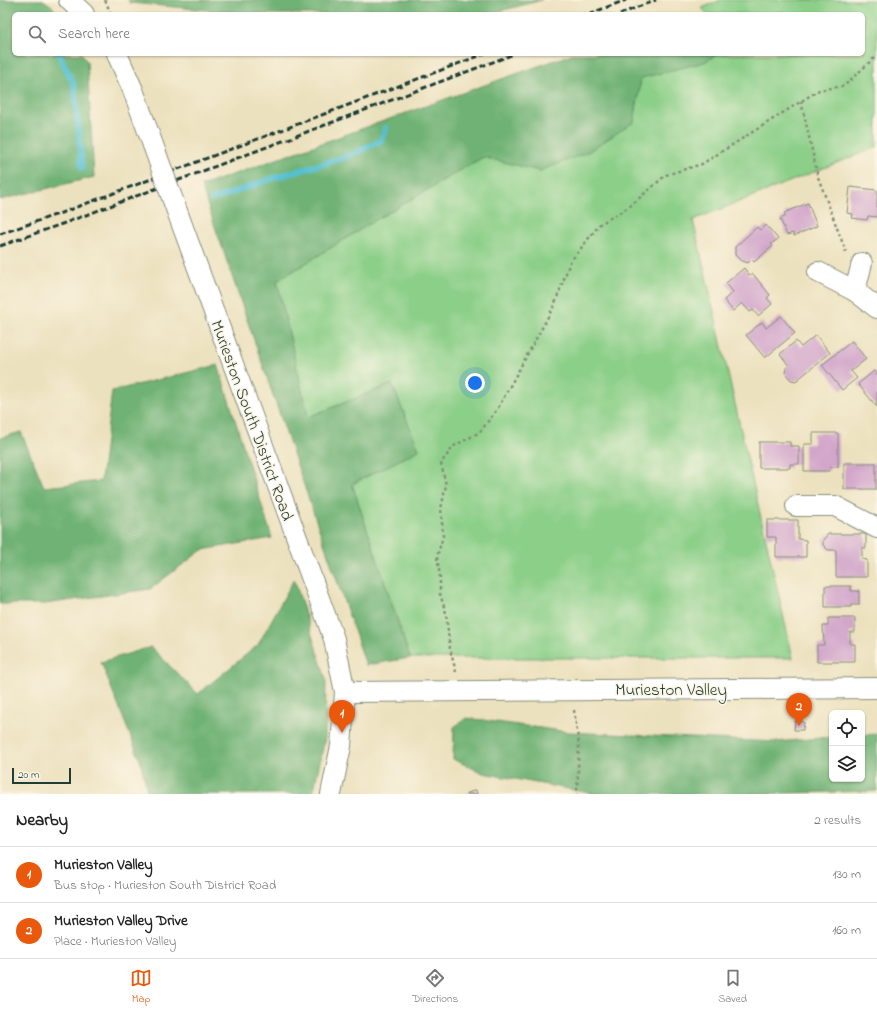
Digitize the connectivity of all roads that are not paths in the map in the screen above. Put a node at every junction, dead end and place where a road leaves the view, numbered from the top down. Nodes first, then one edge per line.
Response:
1 (69, 0) edge
2 (82, 12) edge
3 (118, 56) edge
4 (862, 263) road end
5 (818, 272) dead end
6 (855, 291) junction
7 (877, 308) edge
8 (796, 506) dead end
9 (877, 528) edge
10 (877, 688) edge
11 (345, 692) junction
12 (331, 794) edge

1 - 2 street
3 - 11 street, Murieston South District Road, bridge
4 - 6 street
5 - 6 street
6 - 7 street
8 - 9 street
10 - 11 street, Murieston Valley
11 - 12 street, Murieston South District Road

